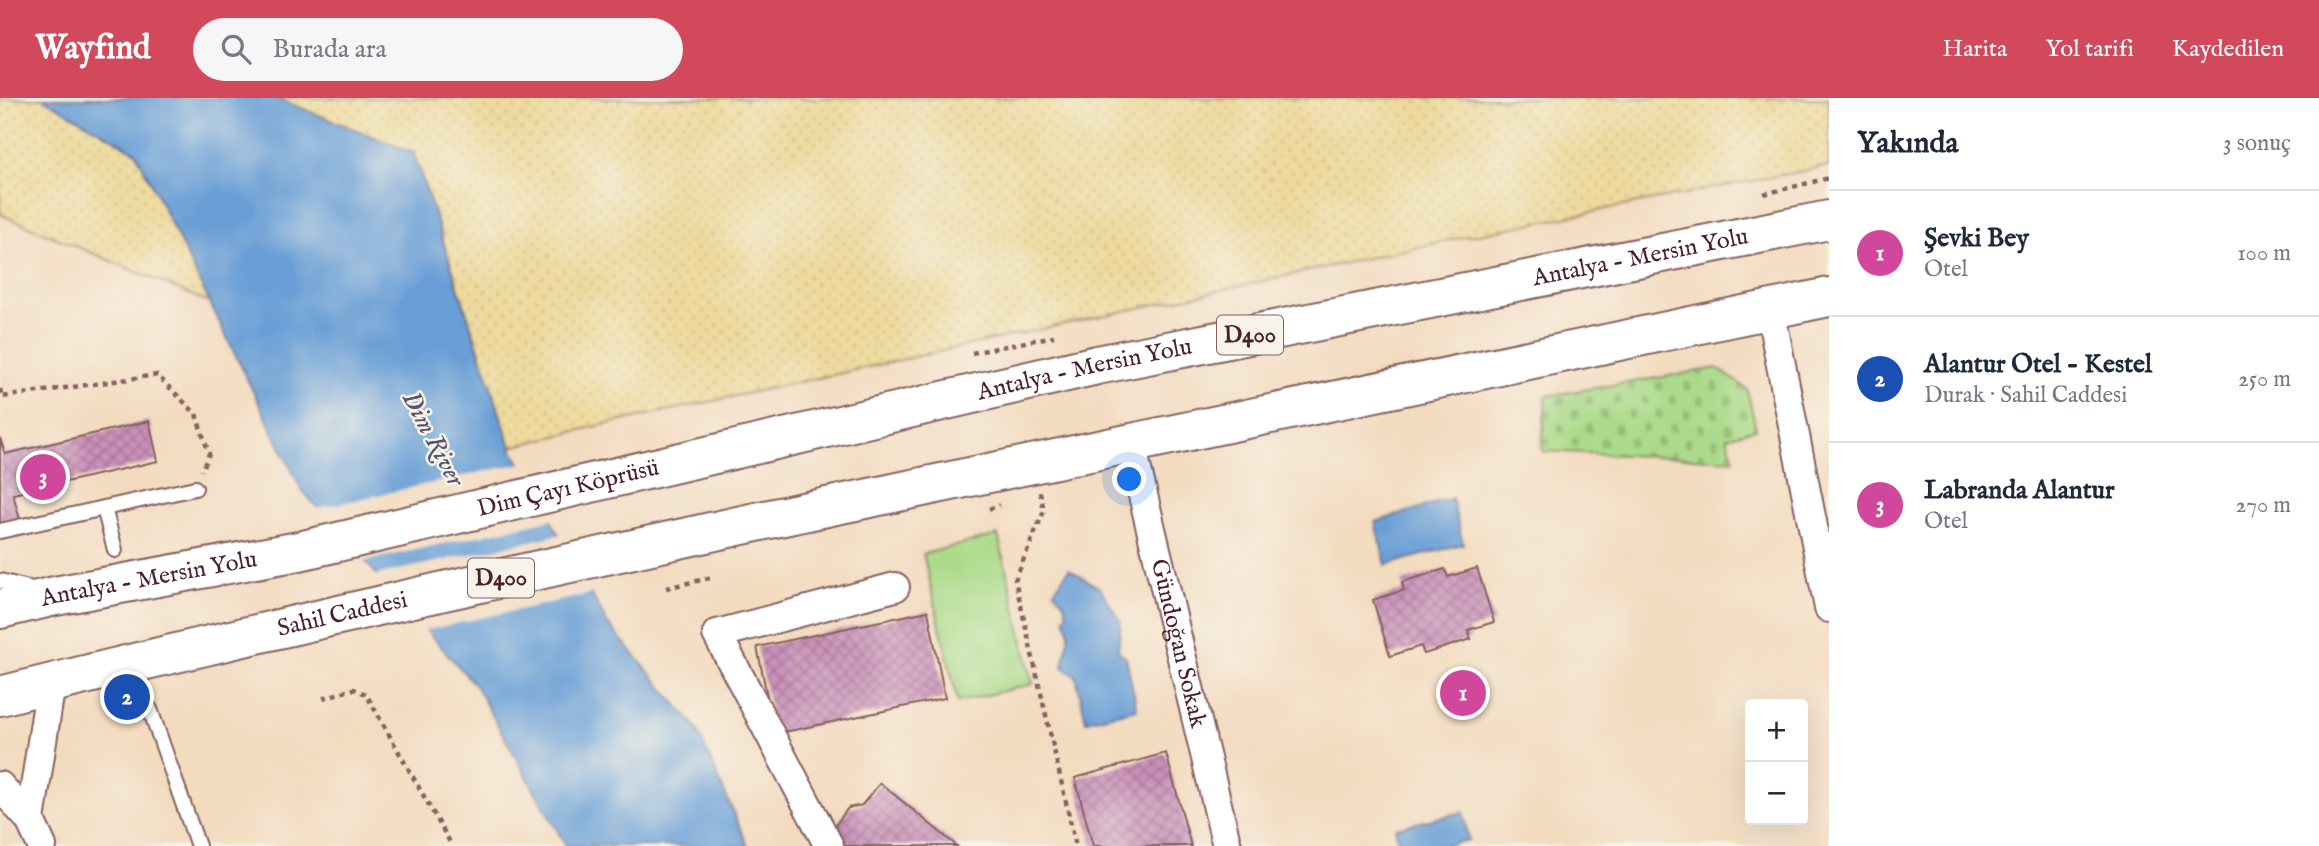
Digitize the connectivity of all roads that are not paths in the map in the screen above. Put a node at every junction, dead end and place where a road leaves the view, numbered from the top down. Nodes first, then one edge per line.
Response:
1 (1829, 220) edge
2 (1829, 297) edge
3 (1770, 309) junction
4 (1130, 441) junction
5 (673, 463) joint
6 (195, 488) road end
7 (104, 508) junction
8 (0, 531) edge
9 (115, 550) dead end
10 (299, 551) joint
11 (0, 581) edge
12 (895, 587) dead end
13 (55, 596) junction
14 (1829, 608) edge
15 (0, 609) edge
16 (51, 683) junction
17 (0, 696) edge
18 (150, 709) dead end
19 (0, 786) edge
20 (30, 820) junction
21 (42, 846) edge
22 (198, 846) edge
23 (829, 846) edge
24 (1227, 846) edge

1 - 5 highway, Antalya - Mersin Yolu / D400
2 - 3 highway, D400
3 - 4 highway, D400
3 - 14 street
4 - 16 highway, Sahil Caddesi / D400
4 - 24 street, Gündoğan Sokak
5 - 10 highway, Dim Çayı Köprüsü / D400
6 - 7 lane
7 - 8 lane
7 - 9 lane
10 - 13 highway, Antalya - Mersin Yolu / D400
11 - 13 lane
12 - 23 street
13 - 15 highway, Antalya - Mersin Yolu / D400
16 - 17 highway, Sahil Caddesi / D400
16 - 20 street
18 - 22 lane
19 - 20 street
20 - 21 street

